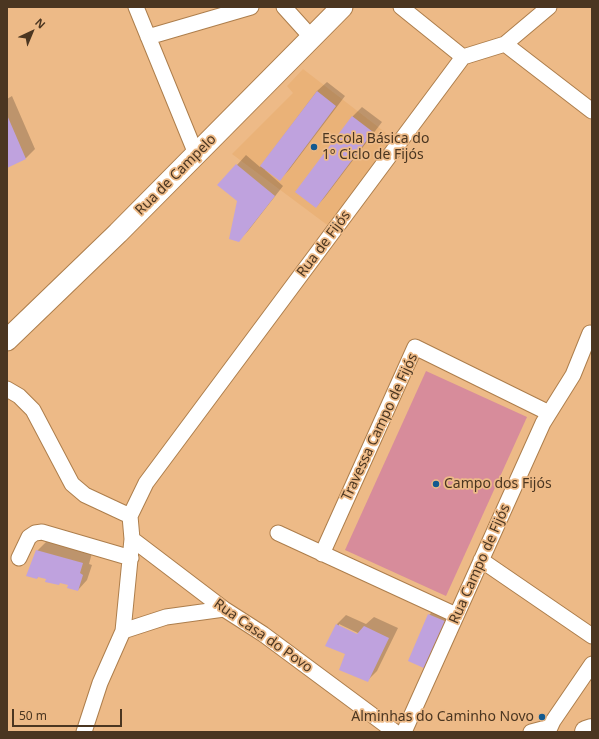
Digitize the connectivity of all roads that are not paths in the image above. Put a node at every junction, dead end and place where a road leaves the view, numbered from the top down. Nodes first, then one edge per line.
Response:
1 (136, 7) edge
2 (251, 7) edge
3 (284, 7) edge
4 (342, 7) edge
5 (401, 7) edge
6 (549, 7) edge
7 (148, 37) junction
8 (312, 38) junction
9 (505, 44) junction
10 (463, 57) junction
11 (592, 111) edge
12 (196, 154) junction
13 (590, 333) dead end
14 (7, 340) edge
15 (7, 389) edge
16 (549, 413) junction
17 (130, 516) junction
18 (278, 533) dead end
19 (132, 539) junction
20 (322, 554) junction
21 (19, 558) dead end
22 (131, 558) junction
23 (481, 560) junction
24 (224, 609) junction
25 (456, 615) junction
26 (123, 631) junction
27 (592, 636) edge
28 (592, 664) edge
29 (549, 729) edge
30 (592, 730) edge
31 (84, 732) edge
32 (395, 732) edge
33 (404, 732) edge
34 (531, 732) edge
35 (586, 732) edge

1 - 7 street
2 - 7 street
3 - 8 street
4 - 8 main road, Rua de Campelo
5 - 10 street
6 - 9 street
7 - 12 street
8 - 12 main road, Rua de Campelo
9 - 10 street
9 - 11 street
10 - 17 street, Rua de Fijós
12 - 14 main road, Rua de Campelo
13 - 16 street, Rua Campo de Fijós
15 - 17 street
16 - 20 street, Travessa Campo de Fijós
16 - 23 street, Rua Campo de Fijós
17 - 19 street
18 - 20 street
19 - 22 street
19 - 24 street, Rua Casa do Povo
20 - 25 street
21 - 22 street
22 - 26 street
23 - 25 street, Rua Campo de Fijós
23 - 27 street
24 - 26 street
24 - 32 street, Rua Casa do Povo
25 - 33 street, Rua Campo de Fijós
26 - 31 street
28 - 29 street
29 - 34 street
30 - 35 main road

